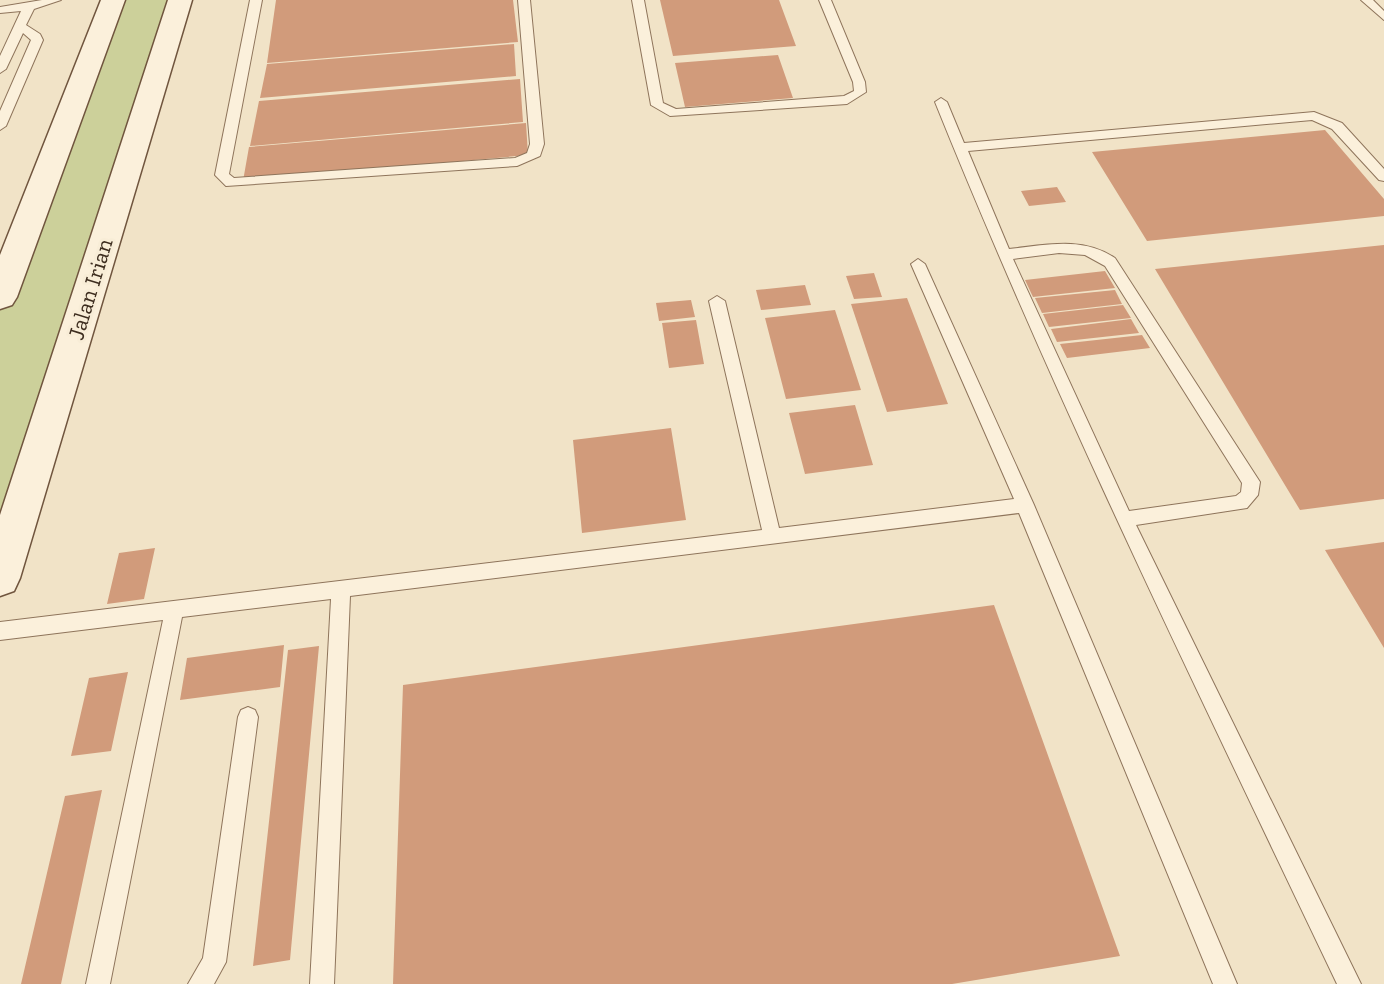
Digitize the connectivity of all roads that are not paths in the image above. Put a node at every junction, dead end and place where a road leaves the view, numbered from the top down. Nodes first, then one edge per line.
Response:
1 (55, 0) edge
2 (113, 0) edge
3 (180, 0) edge
4 (256, 0) edge
5 (524, 0) edge
6 (638, 0) edge
7 (825, 0) edge
8 (1367, 0) edge
9 (29, 7) junction
10 (0, 9) edge
11 (1384, 17) edge
12 (20, 26) junction
13 (0, 69) edge
14 (941, 102) dead end
15 (0, 126) edge
16 (962, 148) junction
17 (1384, 177) edge
18 (1003, 255) junction
19 (918, 264) dead end
20 (1, 294) edge
21 (717, 301) dead end
22 (1025, 505) junction
23 (1124, 519) junction
24 (772, 536) junction
25 (0, 578) edge
26 (341, 590) junction
27 (174, 611) junction
28 (0, 631) edge
29 (248, 717) dead end
30 (98, 984) edge
31 (200, 984) edge
32 (322, 984) edge
33 (1225, 984) edge
34 (1349, 984) edge

1 - 9 lane
2 - 20 street
3 - 25 street, Jalan Irian
4 - 5 lane
6 - 7 lane
8 - 11 lane
9 - 10 lane
9 - 12 lane
12 - 13 lane
12 - 15 lane
14 - 16 lane
16 - 17 lane
16 - 18 lane
18 - 23 lane
18 - 23 lane
19 - 22 lane
21 - 24 lane
22 - 24 lane
22 - 33 lane
23 - 34 lane
24 - 26 lane
26 - 27 lane
26 - 32 lane
27 - 28 lane
27 - 30 lane
29 - 31 lane

